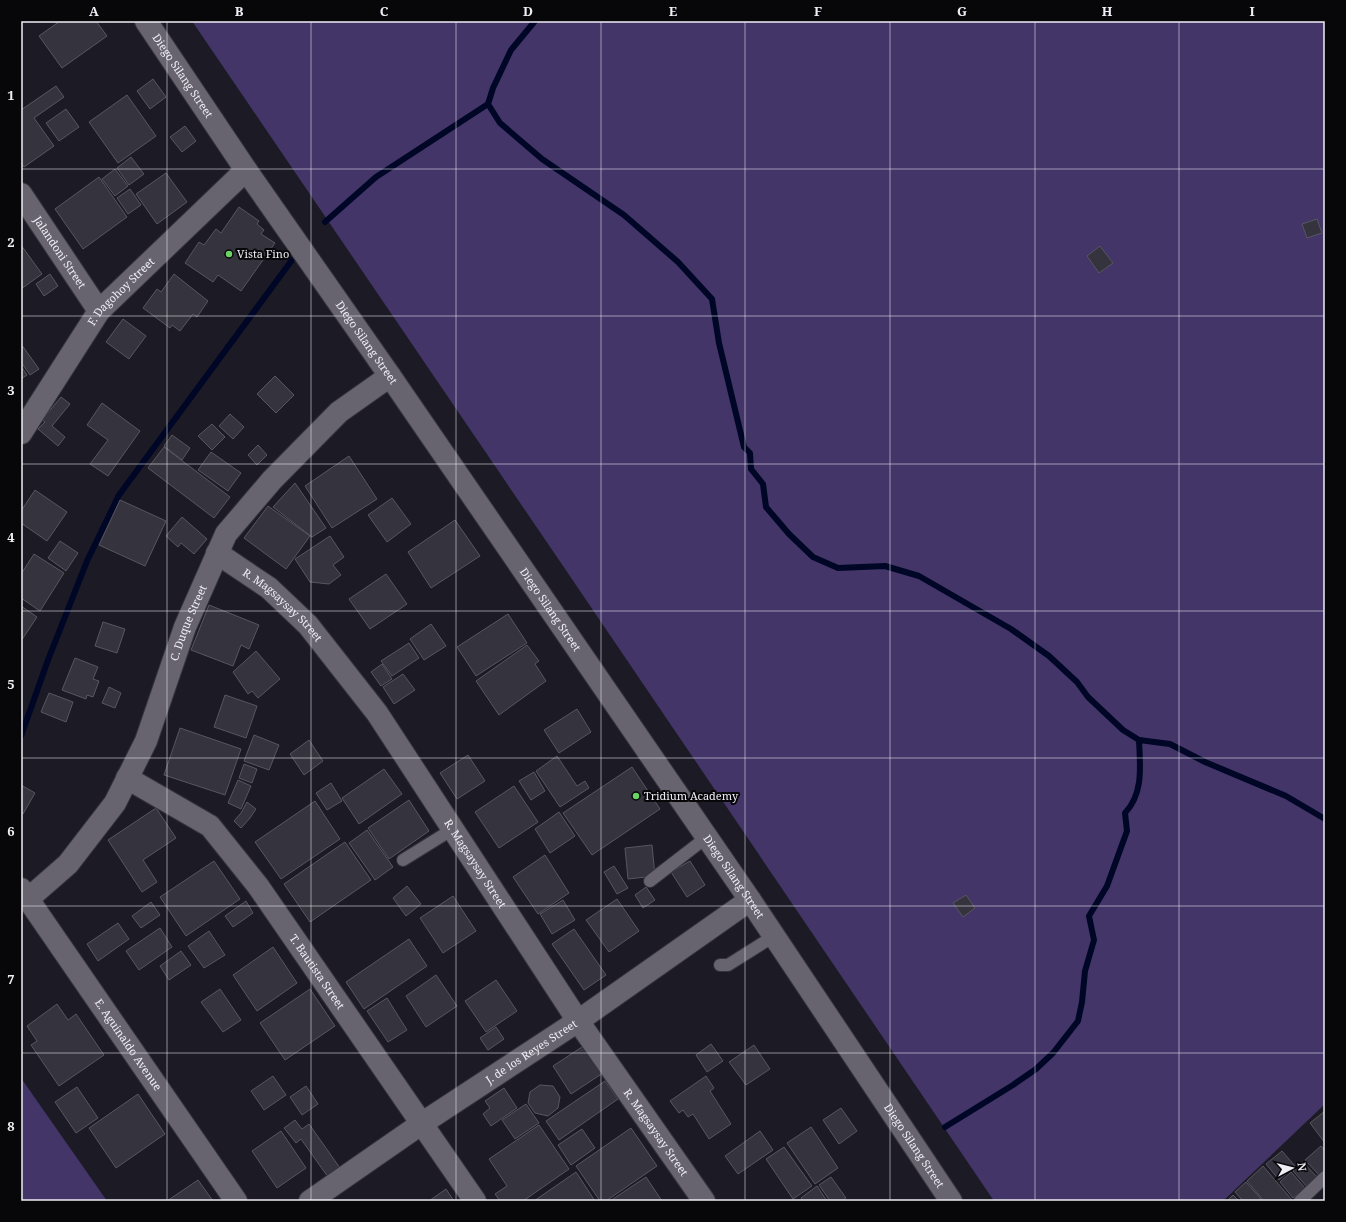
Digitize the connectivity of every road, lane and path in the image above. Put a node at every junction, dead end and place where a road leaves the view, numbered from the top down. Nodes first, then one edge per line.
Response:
1 (146, 21) edge
2 (246, 170) junction
3 (21, 194) edge
4 (99, 311) junction
5 (390, 376) junction
6 (21, 433) edge
7 (218, 553) junction
8 (127, 778) junction
9 (453, 829) junction
10 (707, 837) junction
11 (403, 860) dead end
12 (650, 881) dead end
13 (25, 894) edge
14 (750, 900) junction
15 (774, 936) junction
16 (720, 965) dead end
17 (578, 1021) junction
18 (421, 1124) junction
19 (1325, 1178) edge
20 (236, 1201) edge
21 (310, 1201) edge
22 (475, 1201) edge
23 (704, 1201) edge
24 (951, 1201) edge
25 (1300, 1201) edge

1 - 2 street, Diego Silang Street
2 - 4 street, F. Dagohoy Street
2 - 5 street, Diego Silang Street
3 - 4 street, Jalandoni Street
4 - 6 street, F. Dagohoy Street
5 - 7 street, C. Duque Street
5 - 10 street, Diego Silang Street
7 - 8 street, C. Duque Street
7 - 9 street, R. Magsaysay Street
8 - 13 street, C. Duque Street
8 - 18 street, T. Bautista Street
9 - 11 lane
9 - 17 street, R. Magsaysay Street
10 - 12 lane
10 - 14 street, Diego Silang Street
13 - 20 street, E. Aguinaldo Avenue
14 - 15 street, Diego Silang Street
14 - 17 street, J. de los Reyes Street
15 - 16 lane
15 - 24 street, Diego Silang Street
17 - 18 street, J. de los Reyes Street
17 - 23 street, R. Magsaysay Street
18 - 21 street, J. de los Reyes Street
18 - 22 street, T. Bautista Street
19 - 25 lane

